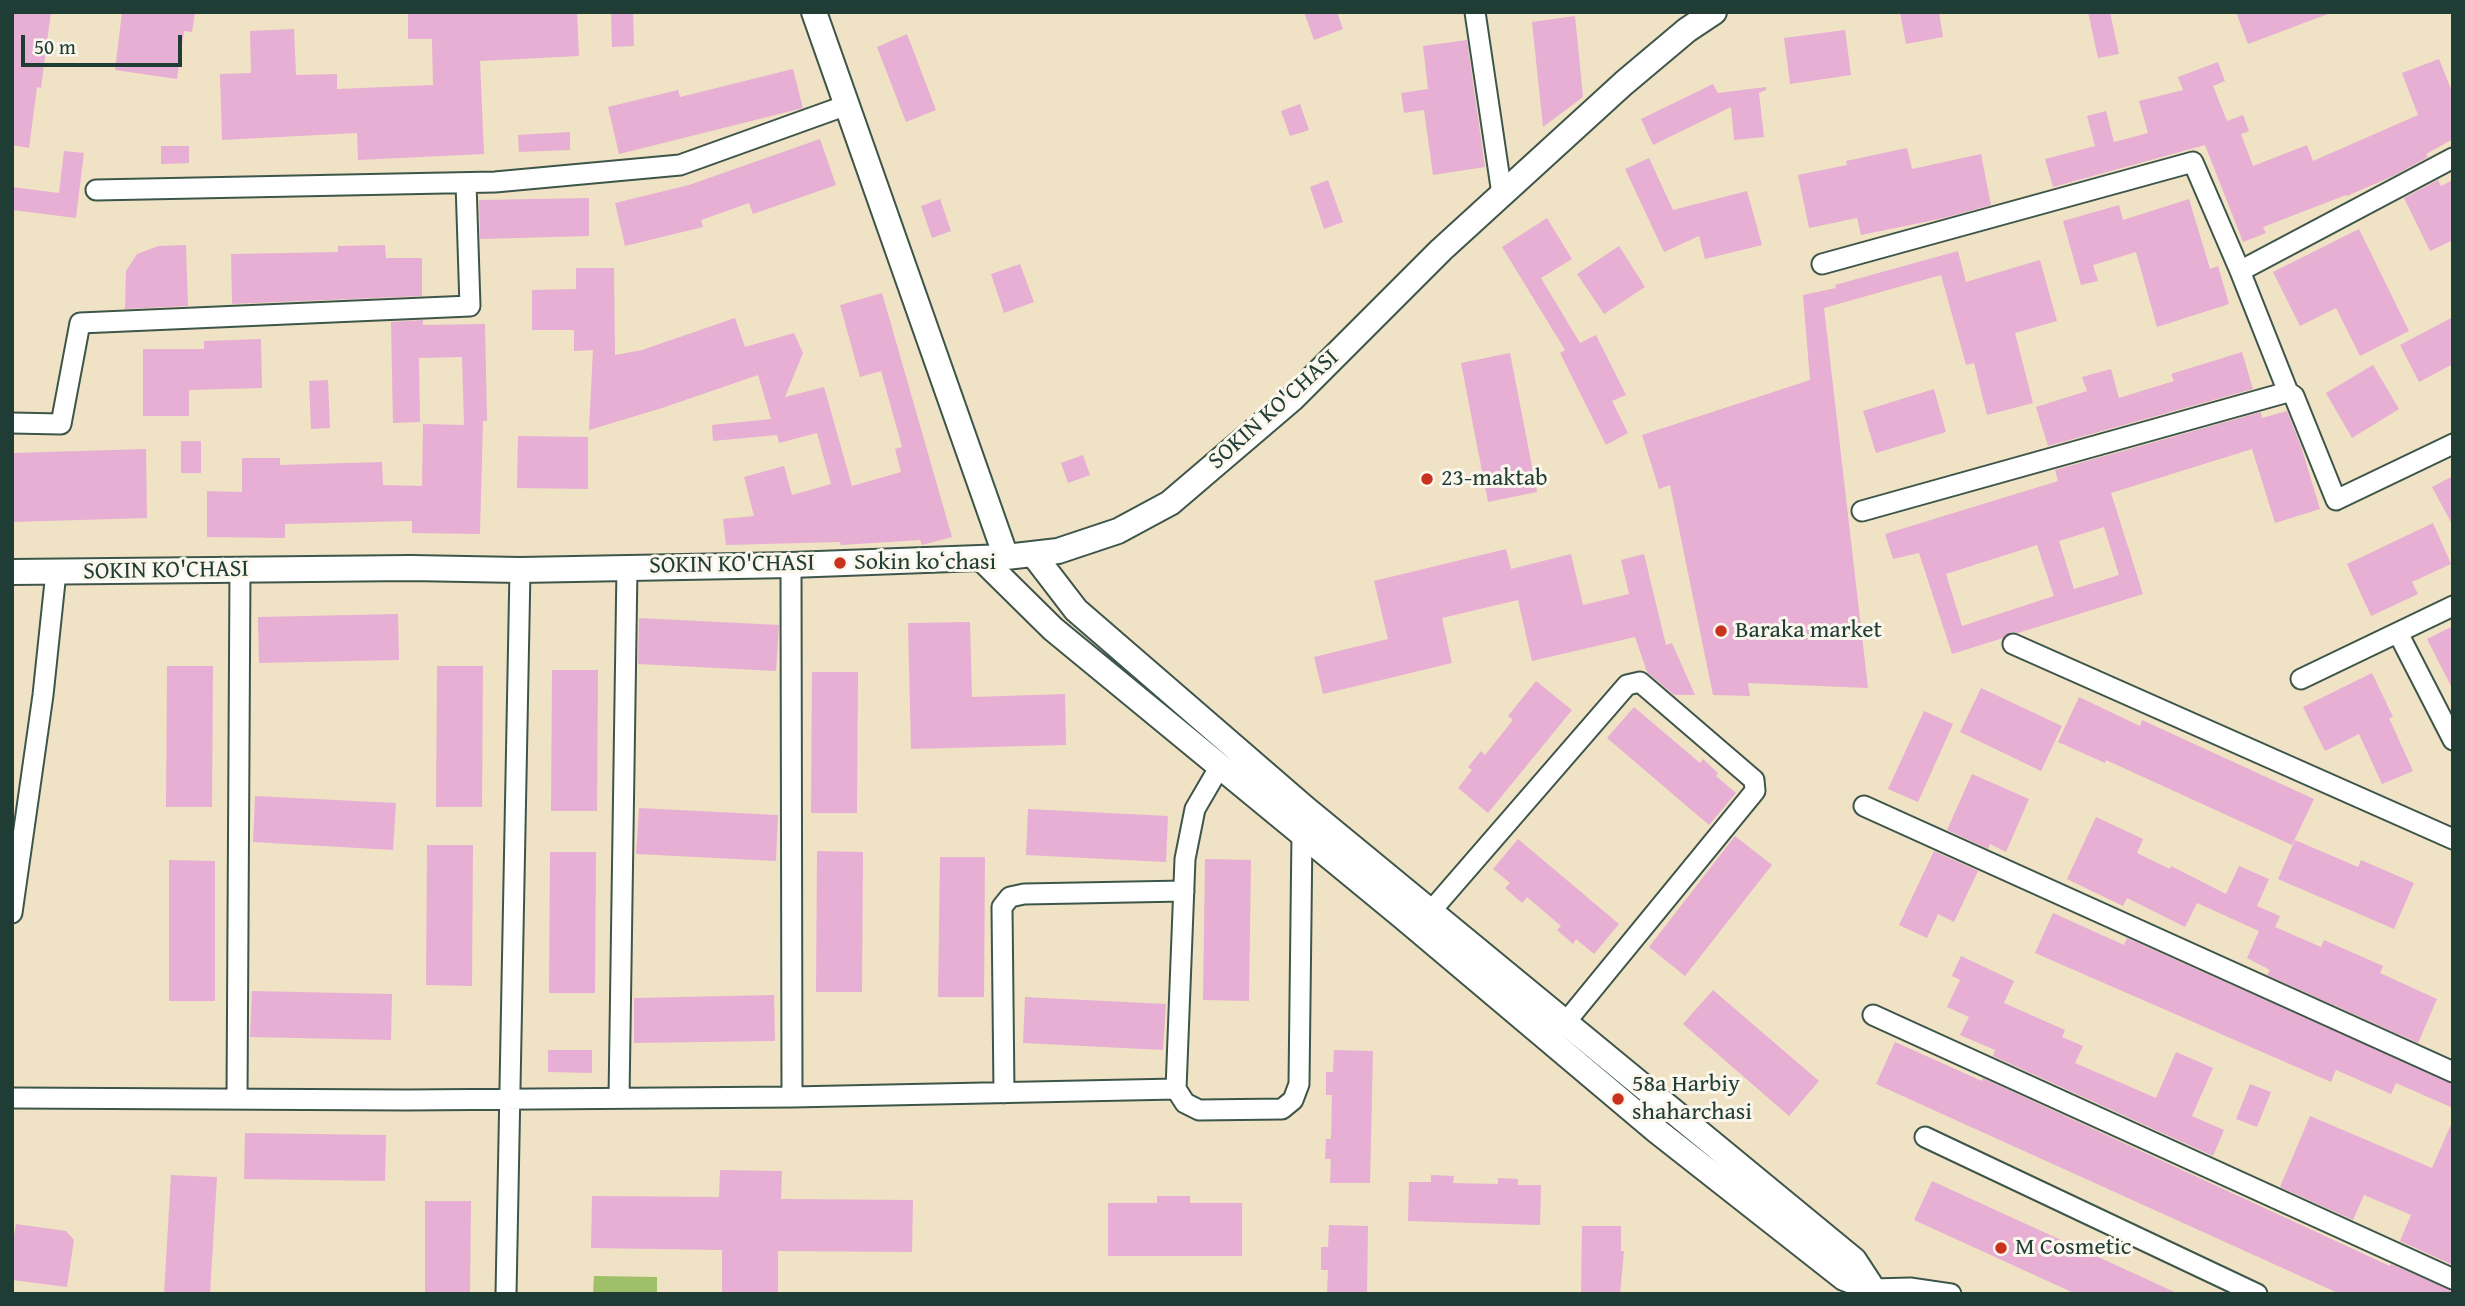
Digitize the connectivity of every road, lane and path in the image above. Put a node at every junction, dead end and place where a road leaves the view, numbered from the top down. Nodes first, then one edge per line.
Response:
1 (814, 12) edge
2 (1475, 12) edge
3 (1714, 12) edge
4 (847, 105) junction
5 (2453, 158) edge
6 (467, 183) junction
7 (96, 190) dead end
8 (1502, 194) junction
9 (1822, 264) dead end
10 (2240, 271) junction
11 (2288, 391) junction
12 (12, 423) edge
13 (2453, 444) edge
14 (1862, 511) dead end
15 (1033, 554) junction
16 (993, 558) junction
17 (791, 565) junction
18 (627, 567) junction
19 (240, 570) junction
20 (520, 570) junction
21 (12, 572) edge
22 (56, 572) junction
23 (2453, 606) edge
24 (2398, 633) junction
25 (2013, 644) dead end
26 (2301, 679) dead end
27 (2453, 740) edge
28 (1220, 766) junction
29 (1864, 806) dead end
30 (1302, 834) junction
31 (2453, 839) edge
32 (1184, 891) junction
33 (1431, 911) junction
34 (12, 913) edge
35 (1873, 1015) dead end
36 (1565, 1023) junction
37 (2453, 1072) edge
38 (1176, 1089) junction
39 (1004, 1093) junction
40 (792, 1097) junction
41 (12, 1098) edge
42 (509, 1098) junction
43 (619, 1098) junction
44 (237, 1099) junction
45 (1925, 1137) dead end
46 (2453, 1279) edge
47 (1873, 1289) junction
48 (506, 1294) edge
49 (1951, 1294) edge
50 (2257, 1294) edge

1 - 4 street
2 - 8 street
3 - 8 street, SOKIN KO'CHASI
4 - 6 street
4 - 16 street
5 - 10 street
6 - 7 street
6 - 12 street
8 - 15 street, SOKIN KO'CHASI
9 - 10 street
10 - 11 street
11 - 13 street
11 - 14 street
15 - 16 street, SOKIN KO'CHASI
15 - 33 street
16 - 17 street, SOKIN KO'CHASI
16 - 28 street
17 - 18 street, SOKIN KO'CHASI
17 - 40 street
18 - 20 street, SOKIN KO'CHASI
18 - 43 street
19 - 20 street, SOKIN KO'CHASI
19 - 22 street, SOKIN KO'CHASI
19 - 44 street
20 - 42 street
21 - 22 street, SOKIN KO'CHASI
22 - 34 street
23 - 24 street
24 - 26 street
24 - 27 street
25 - 31 street
28 - 30 street
28 - 32 street
29 - 37 street
30 - 38 street
30 - 47 street
32 - 38 street
32 - 39 street
33 - 36 street
33 - 36 street
35 - 46 street
36 - 47 street
38 - 39 street
39 - 40 street
40 - 43 street
41 - 44 street
42 - 43 street
42 - 44 street
42 - 48 street
45 - 50 street
47 - 49 street

